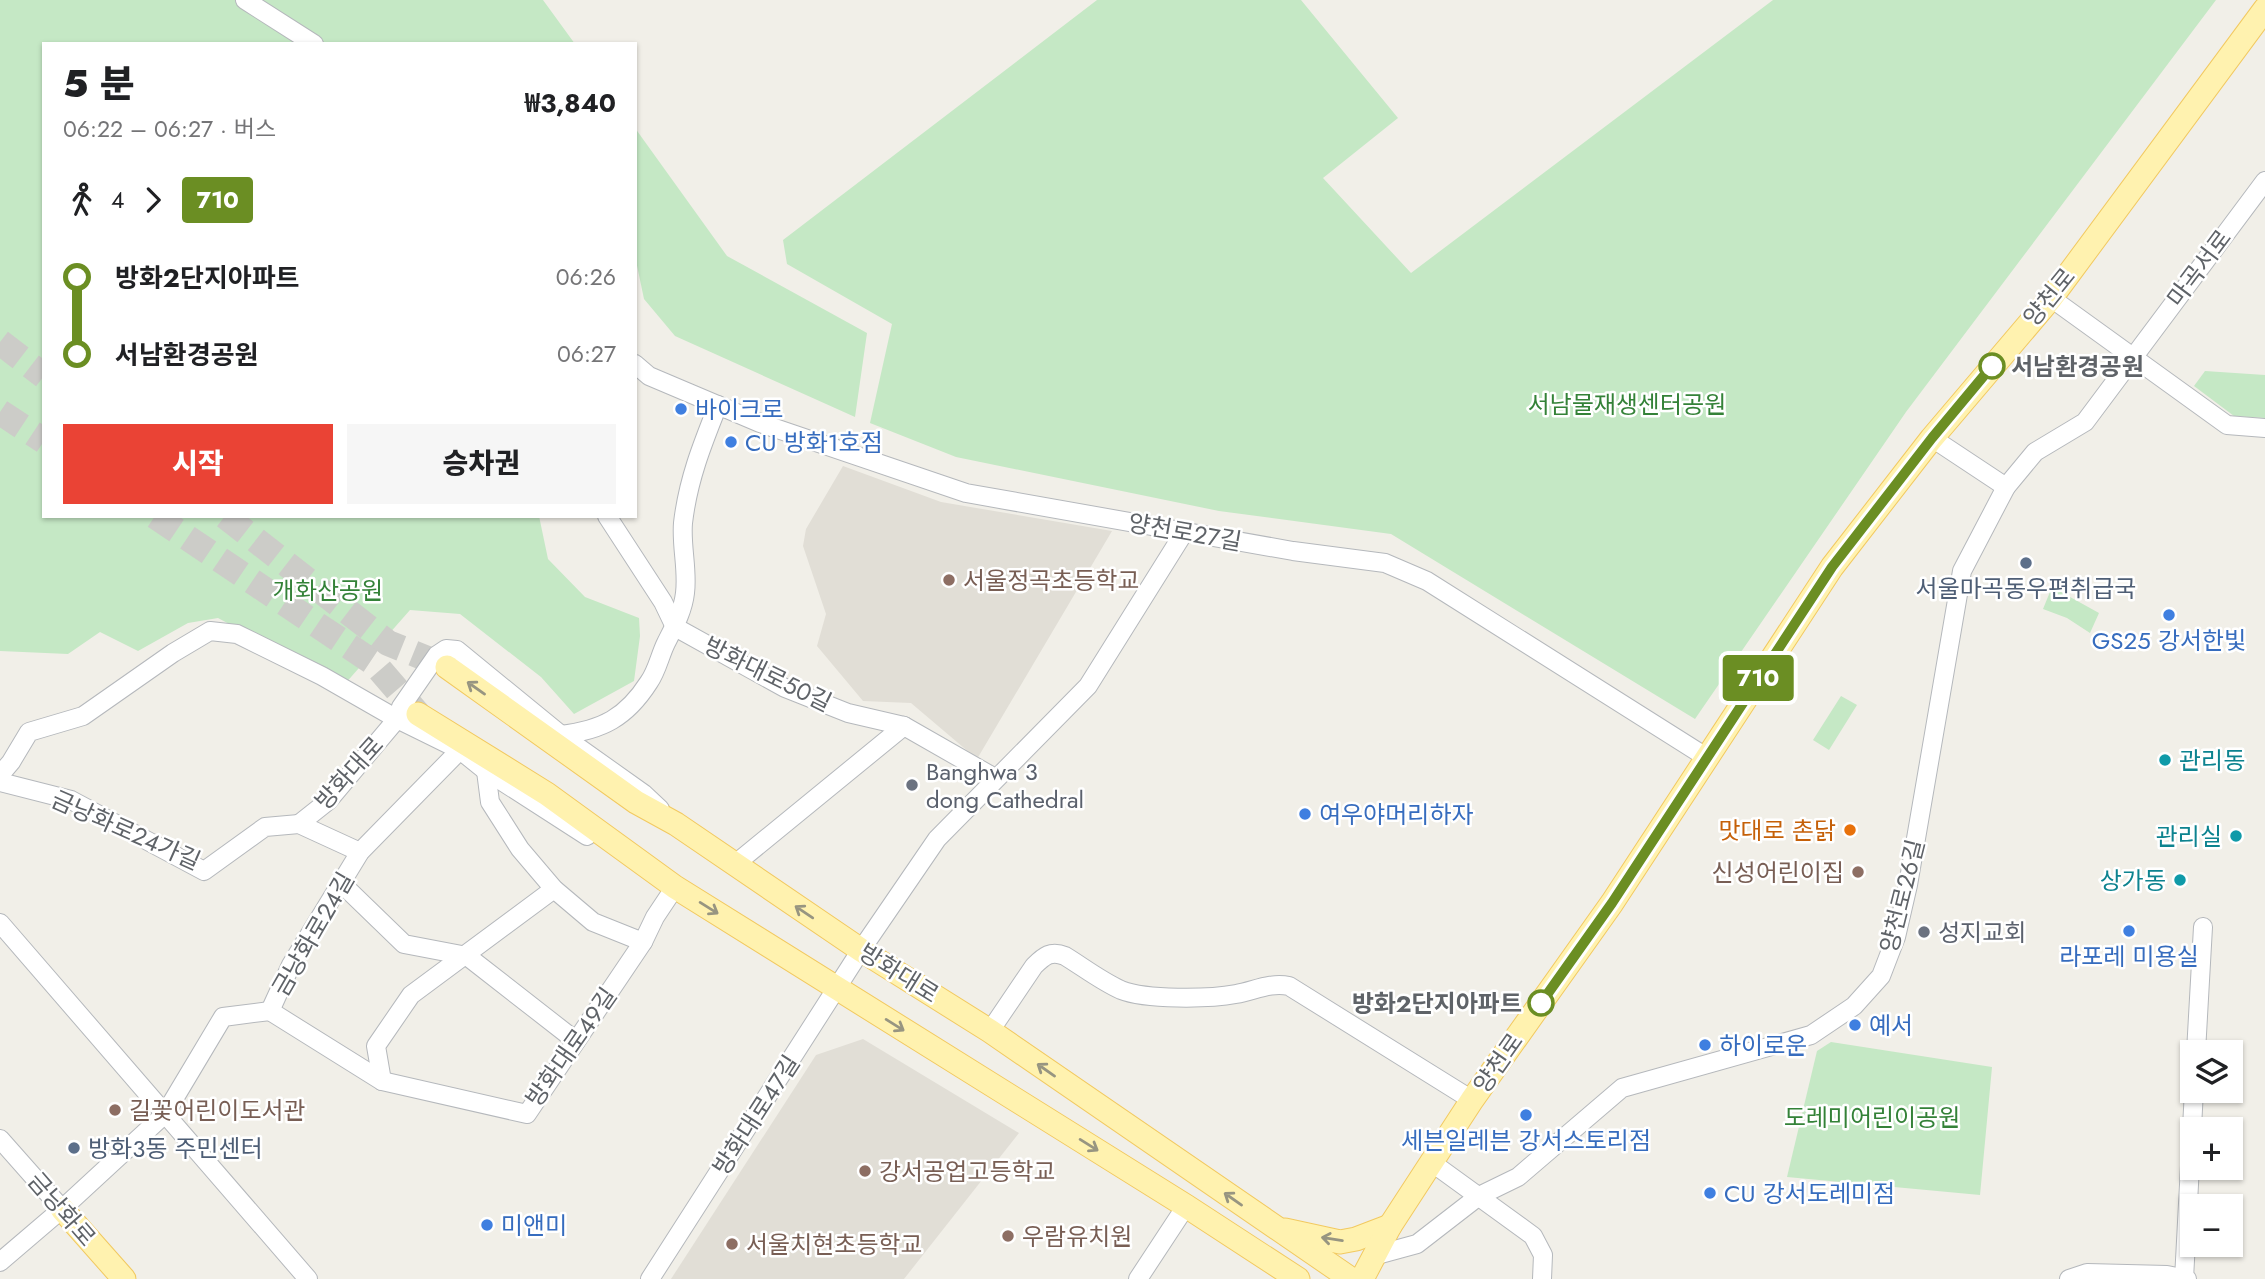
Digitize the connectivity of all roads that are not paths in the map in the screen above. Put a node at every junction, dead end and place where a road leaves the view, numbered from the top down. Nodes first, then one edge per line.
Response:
1 (245, 0) edge
2 (2262, 19) edge
3 (311, 42) edge
4 (2265, 181) edge
5 (2051, 298) junction
6 (2132, 356) junction
7 (637, 366) edge
8 (718, 405) junction
9 (2265, 428) edge
10 (1932, 438) junction
11 (2006, 487) junction
12 (608, 518) edge
13 (1185, 531) junction
14 (675, 627) junction
15 (447, 667) tunnel mouth
16 (407, 717) junction
17 (904, 726) junction
18 (561, 735) junction
19 (460, 750) junction
20 (1706, 757) junction
21 (4, 765) edge
22 (486, 771) junction
23 (995, 778) junction
24 (0, 782) edge
25 (299, 824) junction
26 (676, 824) junction
27 (360, 852) junction
28 (734, 865) junction
29 (651, 872) junction
30 (341, 883) junction
31 (675, 887) junction
32 (554, 889) junction
33 (0, 923) edge
34 (2203, 927) dead end
35 (643, 942) junction
36 (861, 950) junction
37 (467, 956) junction
38 (838, 989) junction
39 (270, 1011) junction
40 (990, 1031) junction
41 (2197, 1040) edge
42 (576, 1041) junction
43 (382, 1081) junction
44 (1472, 1100) junction
45 (2193, 1103) edge
46 (165, 1114) junction
47 (0, 1139) edge
48 (1431, 1162) junction
49 (1479, 1196) junction
50 (1186, 1206) junction
51 (62, 1209) junction
52 (1390, 1226) junction
53 (1273, 1227) junction
54 (1373, 1256) junction
55 (0, 1262) edge
56 (2185, 1278) edge
57 (124, 1279) edge
58 (309, 1279) edge
59 (650, 1279) edge
60 (1138, 1279) edge
61 (1298, 1279) edge
62 (1351, 1279) edge
63 (1362, 1279) edge
64 (1542, 1279) edge
65 (2069, 1279) edge

1 - 3 street
2 - 5 main road, 양천로
4 - 6 street, 마곡서로
5 - 6 street
5 - 10 main road, 양천로
6 - 9 street
6 - 11 street, 마곡서로
7 - 8 street, 양천로27길
8 - 13 street, 양천로27길
8 - 14 street
10 - 11 street
10 - 20 main road, 양천로
11 - 49 street, 양천로26길
12 - 14 street
13 - 20 street, 양천로27길
13 - 23 street, 방화대로47길
14 - 17 street, 방화대로50길
14 - 18 street
26 -> 15 main road, 방화대로
16 - 18 street
16 - 19 street
16 - 21 street
16 - 25 street, 방화대로
16 - 29 main road, 방화대로
17 - 23 street, 방화대로50길
17 - 28 street
18 - 26 street
19 - 22 street
19 - 27 street
20 - 44 main road, 양천로
22 - 29 street
22 - 32 street
23 - 36 street, 방화대로47길
24 - 25 street, 금낭화로24가길
25 - 27 street
26 - 28 main road, 방화대로
27 - 30 street, 금낭화로24길
36 -> 28 main road, 방화대로
29 - 31 main road, 방화대로
30 - 37 street
30 - 39 street, 금낭화로24길
31 - 35 street, 방화대로49길
31 -> 38 main road, 방화대로
32 - 35 street
32 - 37 street
33 - 46 street
34 - 41 street
35 - 42 street, 방화대로49길
36 - 38 street, 방화대로47길
36 - 40 main road, 방화대로
37 - 42 street
37 - 43 street
38 -> 50 main road, 방화대로
38 - 59 street, 방화대로47길
39 - 43 street, 방화대로49길
39 - 46 street, 금낭화로24길
40 - 44 street
53 -> 40 main road, 방화대로
42 - 43 street, 방화대로49길
44 - 48 main road, 양천로
45 - 56 street
46 - 51 street, 금낭화로24길
46 - 58 street
47 - 51 street, 금낭화로
48 - 49 street
48 - 52 main road, 양천로
49 - 54 street, 양천로26길
49 - 64 street
50 - 60 street
50 - 61 main road, 방화대로
51 - 55 street, 금낭화로24길
51 - 57 main road, 금낭화로
52 -> 53 main road
52 - 54 main road, 양천로
53 - 62 main road, 방화대로
54 - 63 main road, 양천로
56 - 65 street

